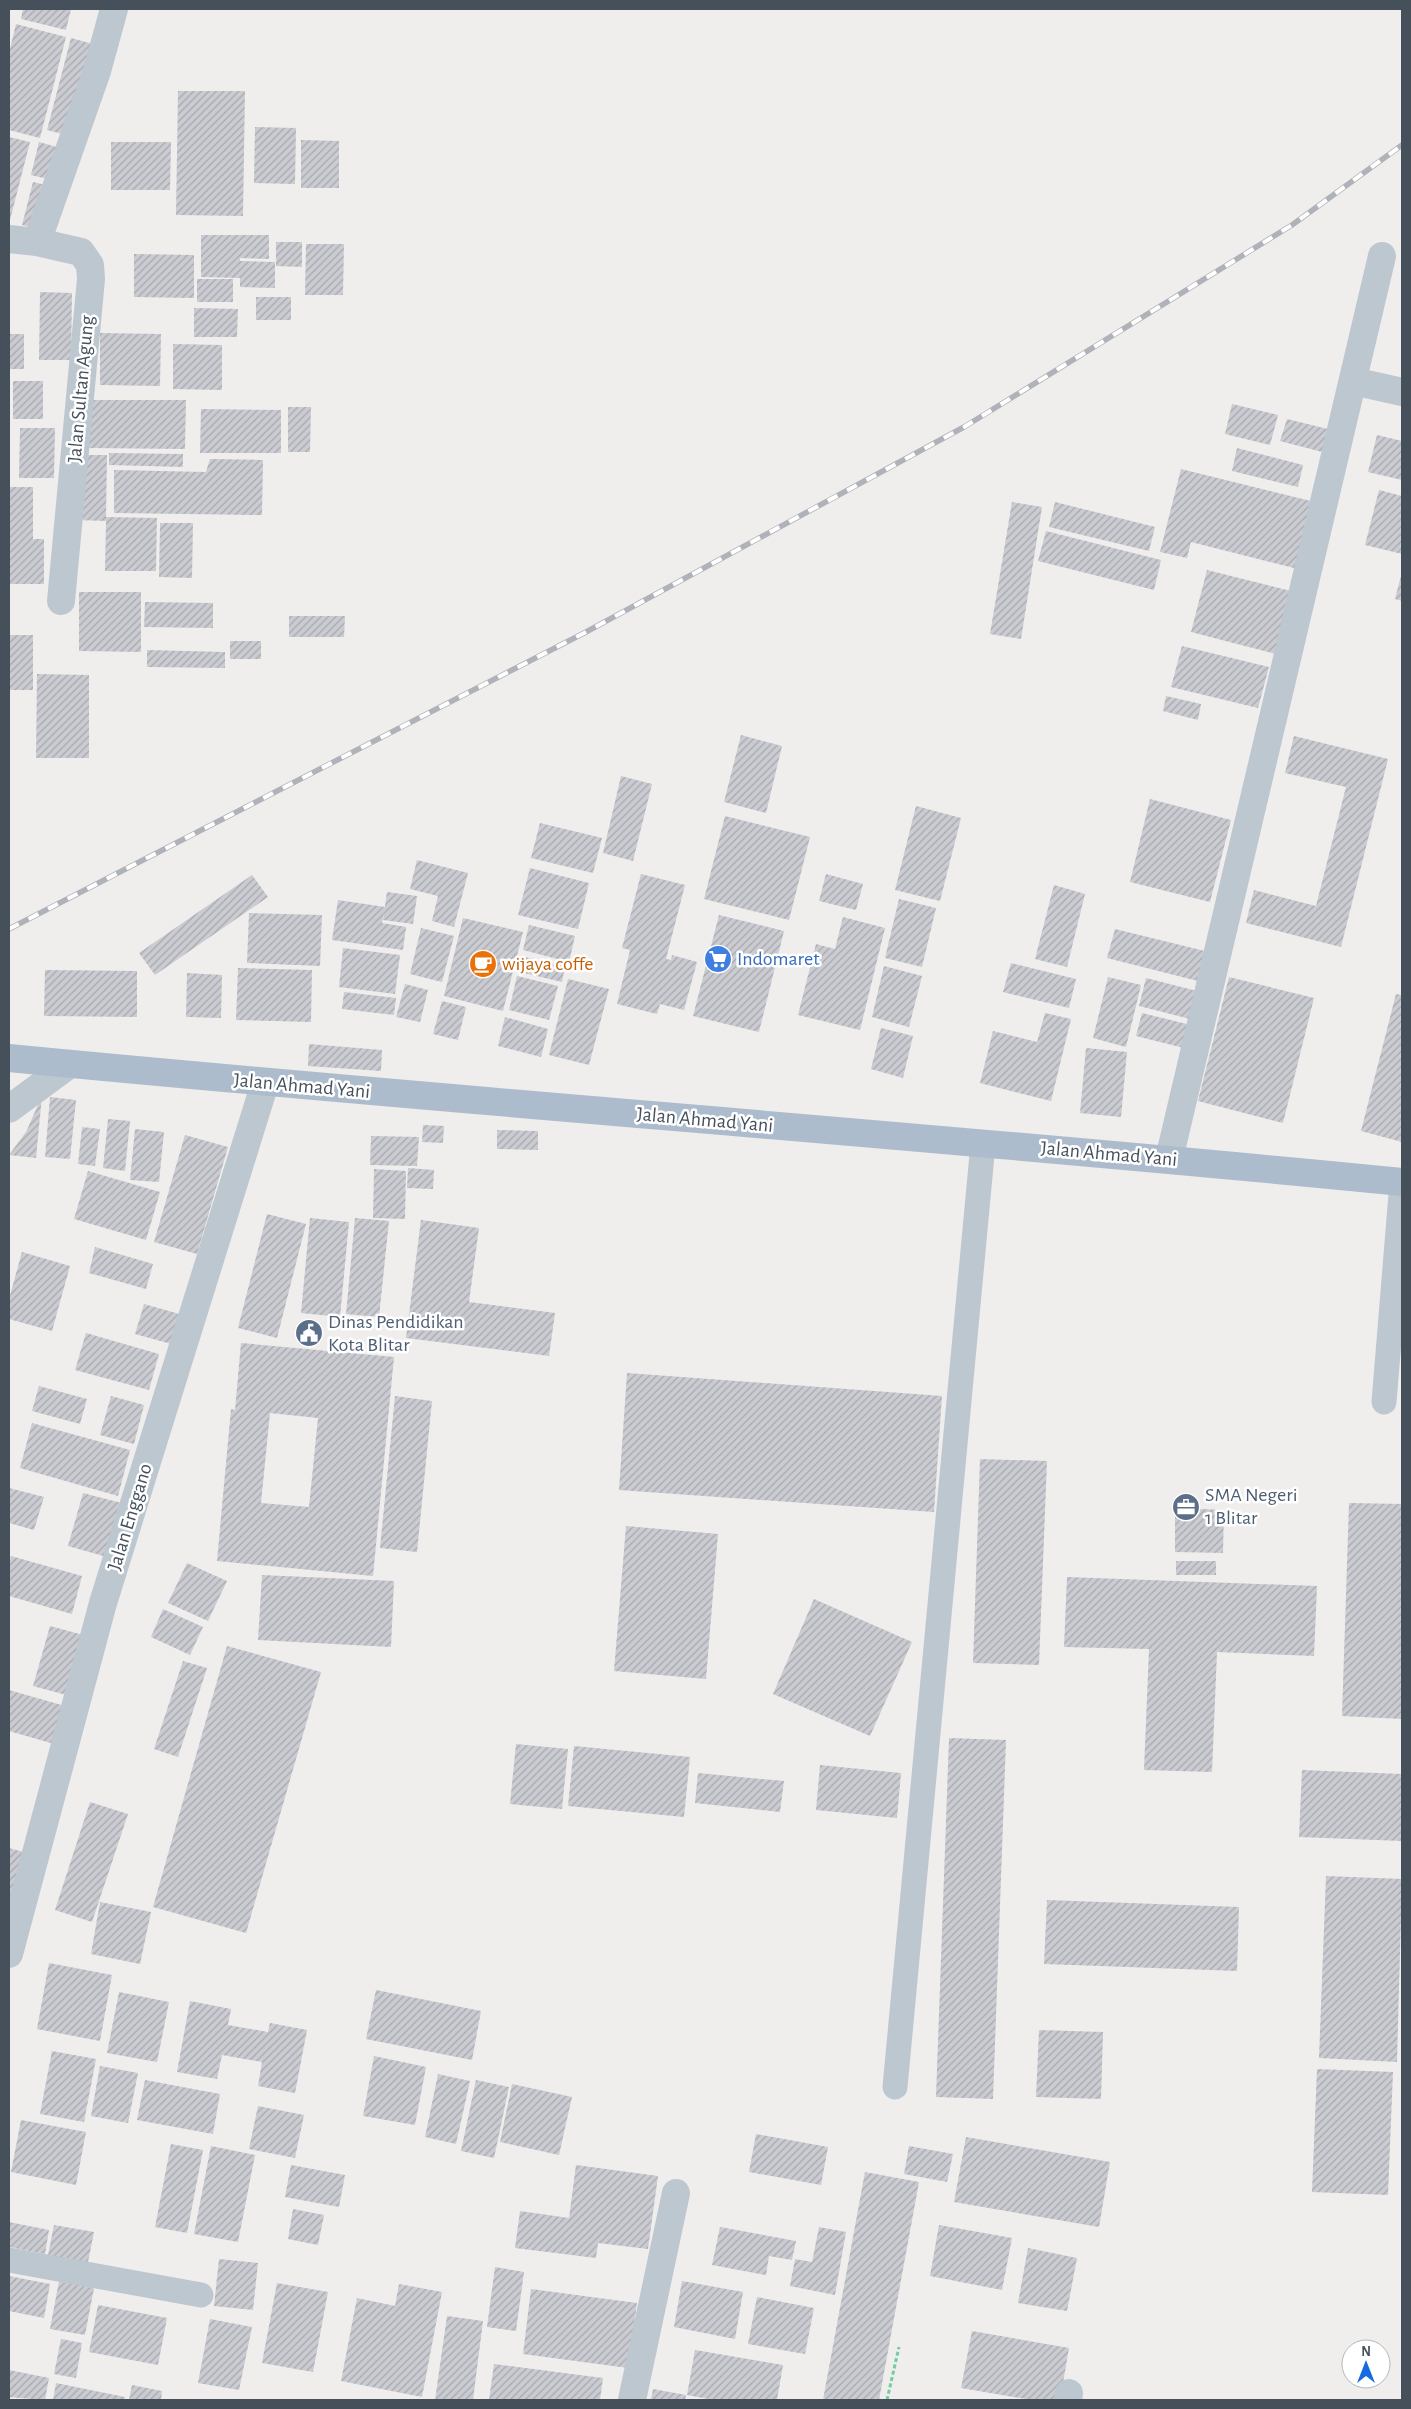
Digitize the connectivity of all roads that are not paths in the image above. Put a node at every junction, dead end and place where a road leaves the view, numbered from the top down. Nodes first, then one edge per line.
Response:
1 (114, 9) edge
2 (9, 239) edge
3 (37, 242) junction
4 (1382, 256) dead end
5 (1353, 381) junction
6 (1402, 392) edge
7 (61, 601) dead end
8 (9, 1058) edge
9 (70, 1064) junction
10 (266, 1083) junction
11 (9, 1109) edge
12 (983, 1144) junction
13 (1169, 1159) junction
14 (1402, 1182) edge
15 (1384, 1402) dead end
16 (9, 1954) edge
17 (895, 2087) dead end
18 (676, 2193) dead end
19 (9, 2260) edge
20 (201, 2295) dead end
21 (632, 2400) edge

1 - 3 street
2 - 3 street, Jalan Sultan Agung
3 - 7 street, Jalan Sultan Agung
4 - 5 street
5 - 6 street
5 - 13 street
8 - 9 main road, Jalan Ahmad Yani
9 - 10 main road, Jalan Ahmad Yani
9 - 11 street
10 - 12 main road, Jalan Ahmad Yani
10 - 16 street, Jalan Enggano
12 - 13 main road, Jalan Ahmad Yani
12 - 17 lane
13 - 14 main road, Jalan Ahmad Yani
14 - 15 lane
18 - 21 street
19 - 20 lane

